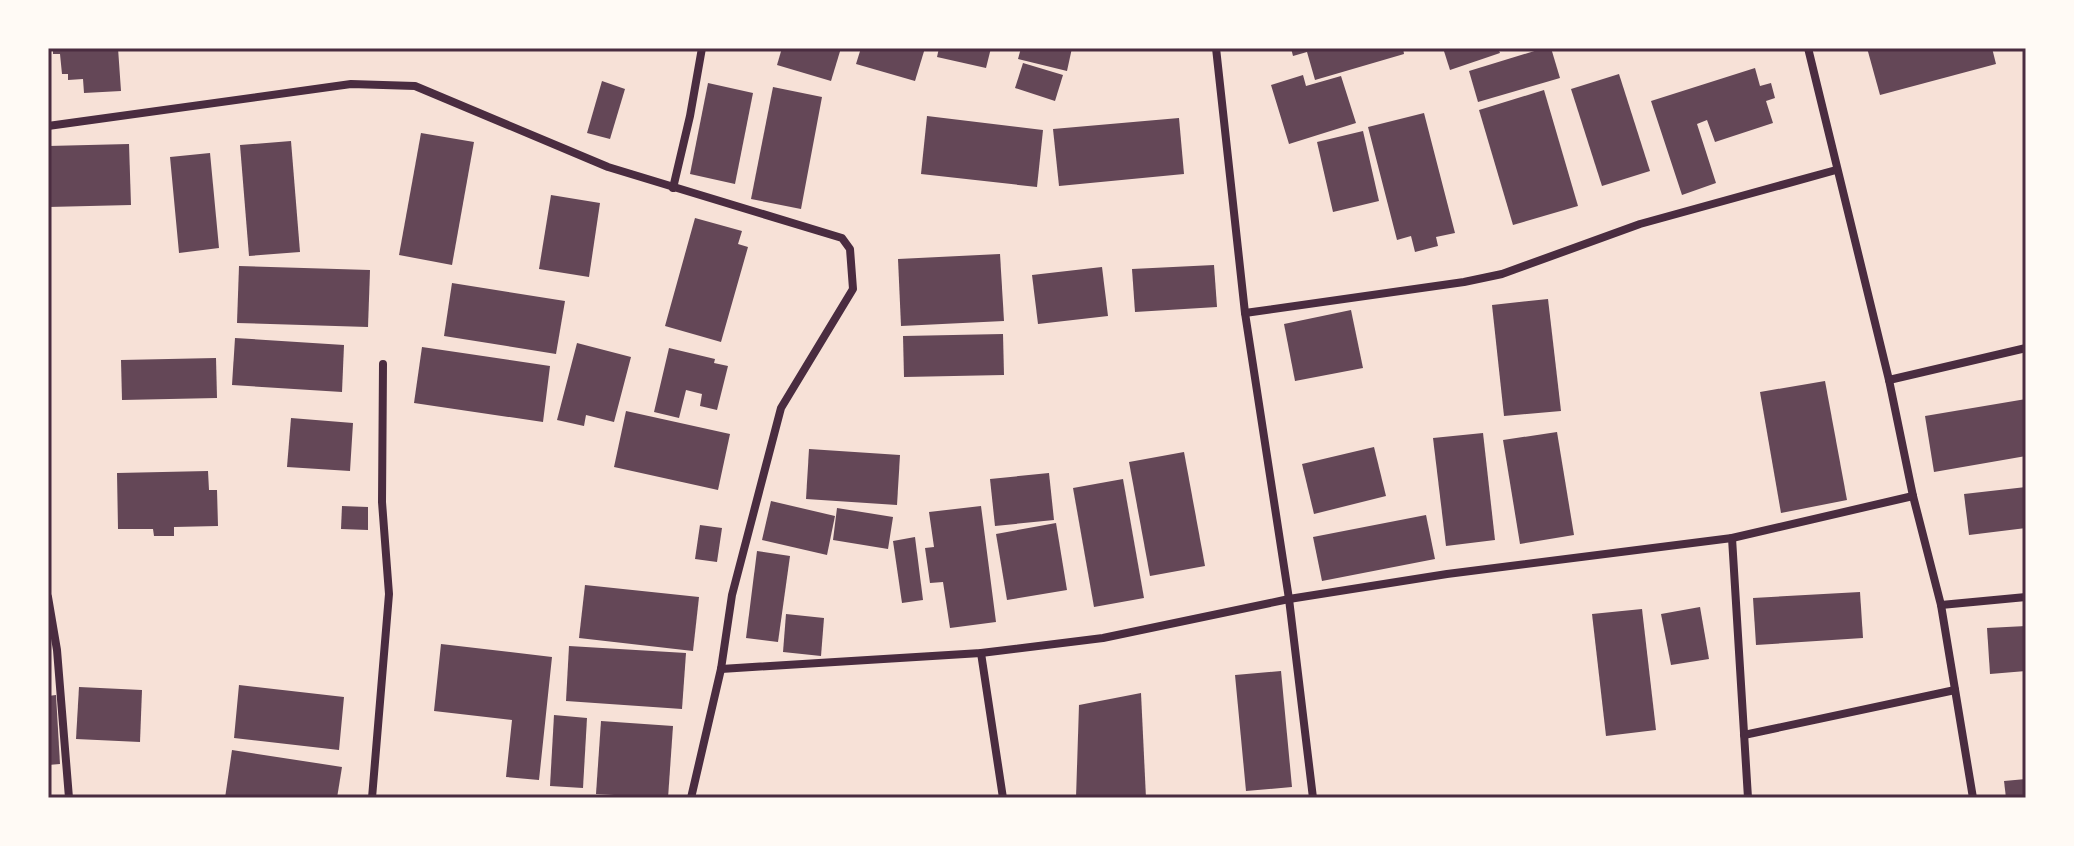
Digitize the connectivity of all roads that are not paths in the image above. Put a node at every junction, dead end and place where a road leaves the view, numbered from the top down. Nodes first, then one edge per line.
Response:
1 (702, 48) edge
2 (1216, 48) edge
3 (1808, 48) edge
4 (48, 126) edge
5 (1836, 170) junction
6 (673, 188) junction
7 (1245, 313) junction
8 (2026, 348) edge
9 (383, 364) dead end
10 (1889, 380) junction
11 (1913, 496) junction
12 (1732, 538) junction
13 (48, 597) edge
14 (2026, 597) edge
15 (1289, 599) junction
16 (1941, 605) junction
17 (53, 651) edge
18 (981, 653) junction
19 (721, 669) junction
20 (1955, 690) junction
21 (1744, 735) junction
22 (69, 798) edge
23 (372, 798) edge
24 (691, 798) edge
25 (1003, 798) edge
26 (1313, 798) edge
27 (1748, 798) edge
28 (1973, 798) edge

1 - 6 street
2 - 7 street
3 - 5 street
4 - 6 street
5 - 7 street
5 - 10 street
6 - 19 street
7 - 15 street
8 - 10 street
9 - 23 street
10 - 11 street
11 - 12 street
11 - 16 street
12 - 15 street
12 - 21 street
13 - 17 street
14 - 16 street
15 - 18 street
15 - 26 street
16 - 20 street
17 - 22 street
18 - 19 street
18 - 25 street
19 - 24 street
20 - 21 street
20 - 28 street
21 - 27 street

